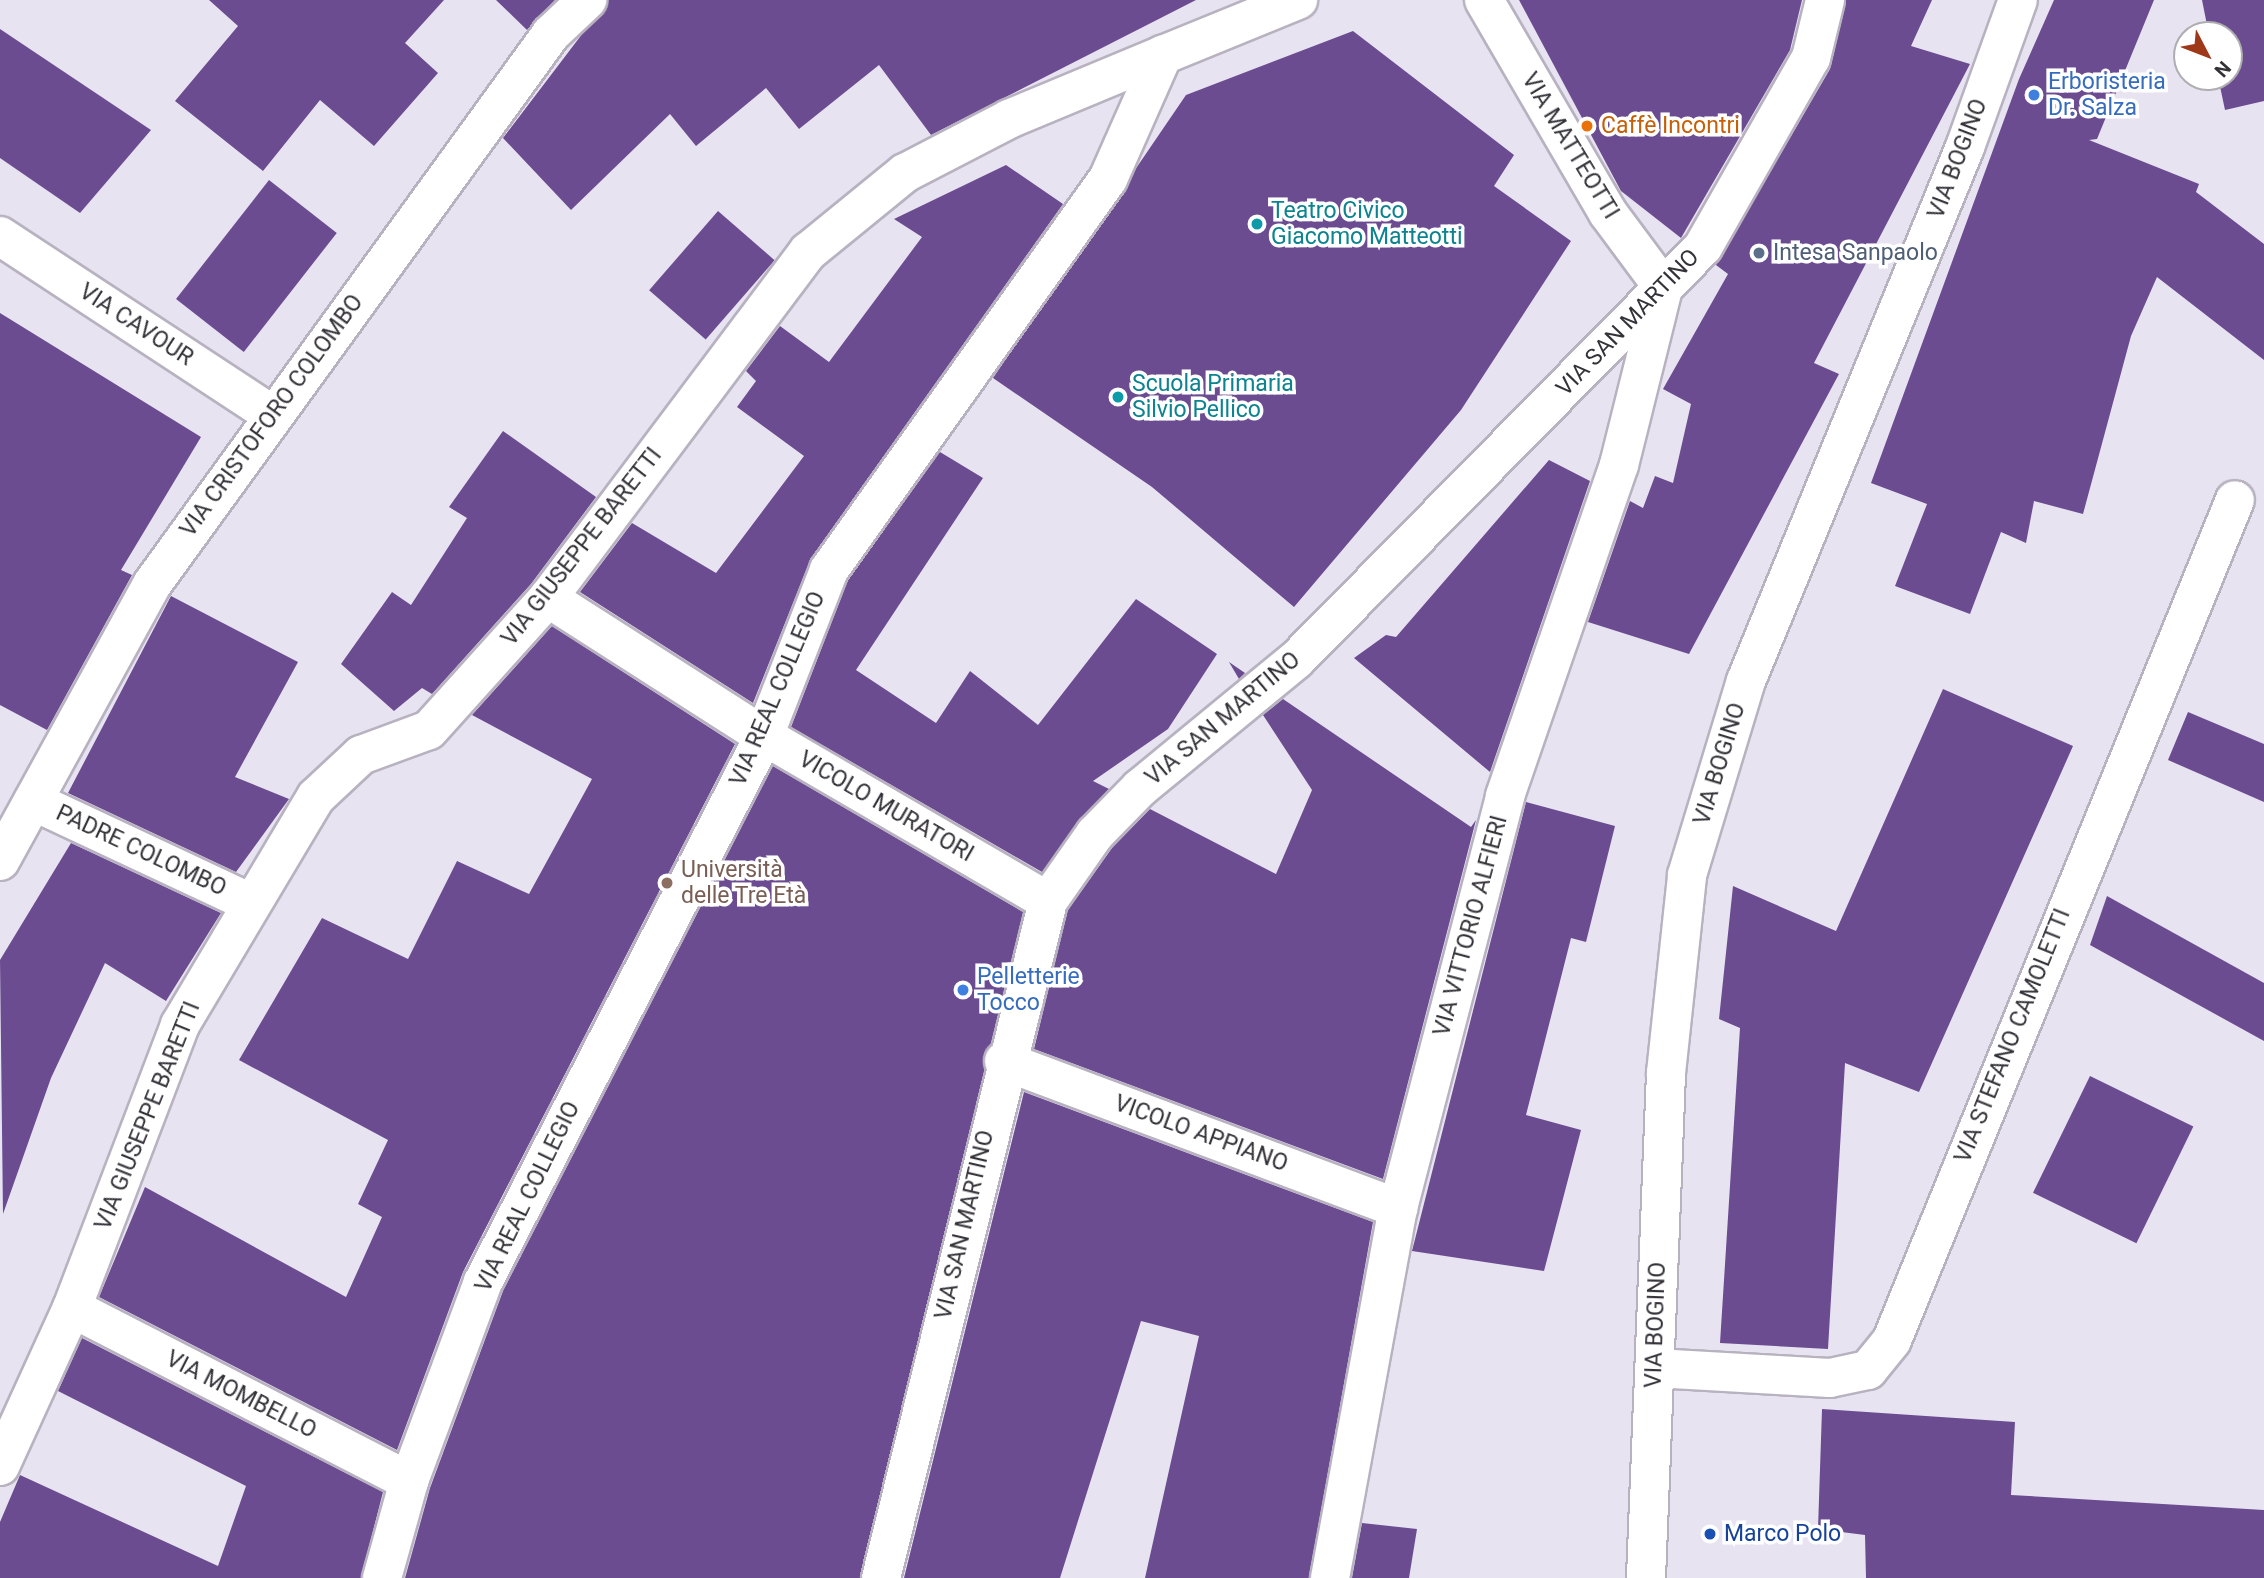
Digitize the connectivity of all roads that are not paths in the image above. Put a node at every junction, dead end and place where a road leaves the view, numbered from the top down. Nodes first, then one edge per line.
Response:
1 (587, 0) edge
2 (1298, 0) edge
3 (1484, 0) edge
4 (1825, 0) edge
5 (2018, 0) edge
6 (1163, 55) junction
7 (0, 236) edge
8 (1663, 287) junction
9 (272, 415) junction
10 (2235, 500) dead end
11 (548, 598) junction
12 (764, 736) junction
13 (33, 801) junction
14 (3, 850) edge
15 (1048, 901) junction
16 (249, 902) junction
17 (1004, 1061) junction
18 (1398, 1208) junction
19 (72, 1308) junction
20 (1655, 1368) junction
21 (0, 1466) edge
22 (409, 1481) junction
23 (382, 1578) edge
24 (881, 1578) edge
25 (1330, 1578) edge
26 (1646, 1578) edge

1 - 9 street, VIA CRISTOFORO COLOMBO
2 - 6 street
3 - 8 street, VIA MATTEOTTI
4 - 8 street, VIA SAN MARTINO
5 - 20 street, VIA BOGINO
6 - 11 street, VIA GIUSEPPE BARETTI
6 - 12 street, VIA REAL COLLEGIO
7 - 9 street, VIA CAVOUR
8 - 15 street, VIA SAN MARTINO
8 - 18 street, VIA VITTORIO ALFIERI
9 - 13 street, VIA CRISTOFORO COLOMBO
10 - 20 street, VIA STEFANO CAMOLETTI
11 - 12 street, VICOLO MURATORI
11 - 16 street, VIA GIUSEPPE BARETTI
12 - 15 street, VICOLO MURATORI
12 - 22 street, VIA REAL COLLEGIO
13 - 14 street, VIA CRISTOFORO COLOMBO
13 - 16 street, PADRE COLOMBO
15 - 17 street, VIA SAN MARTINO
16 - 19 street, VIA GIUSEPPE BARETTI
17 - 18 street, VICOLO APPIANO
17 - 24 street, VIA SAN MARTINO
18 - 25 street, VIA VITTORIO ALFIERI
19 - 21 street, VIA GIUSEPPE BARETTI
19 - 22 street, VIA MOMBELLO
20 - 26 street, VIA BOGINO
22 - 23 street, VIA REAL COLLEGIO

